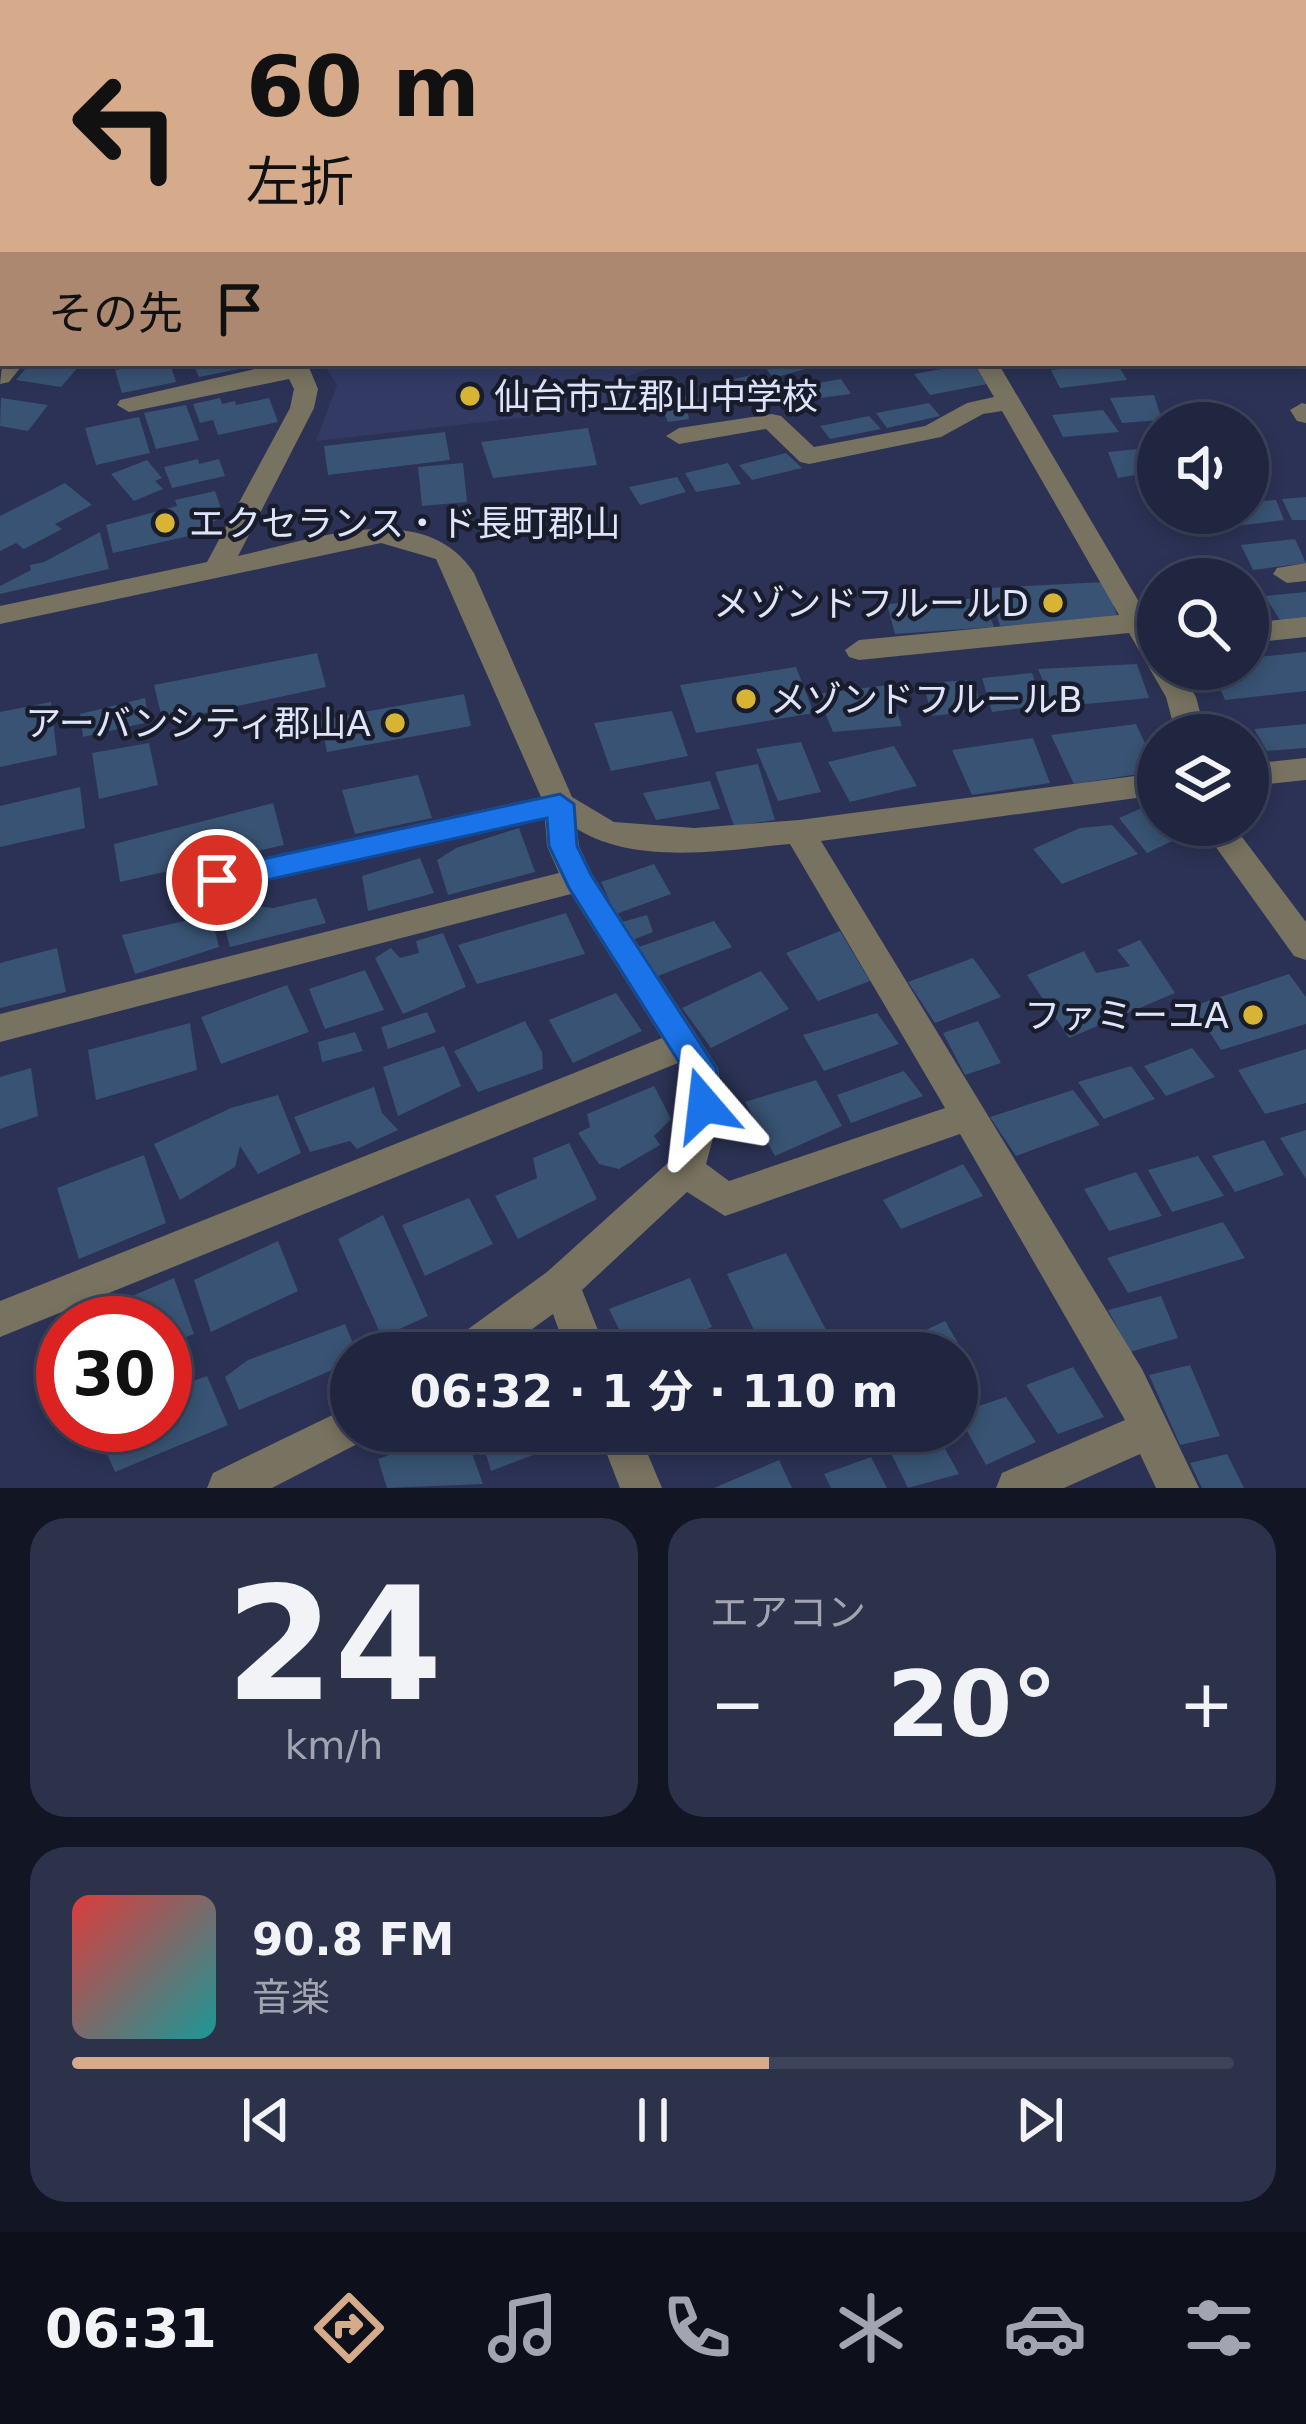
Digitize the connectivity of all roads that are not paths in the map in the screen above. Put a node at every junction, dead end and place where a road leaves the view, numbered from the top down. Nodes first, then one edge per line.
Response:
1 (988, 366) edge
2 (296, 367) edge
3 (1010, 403) junction
4 (129, 405) dead end
5 (679, 436) dead end
6 (219, 566) junction
7 (0, 615) edge
8 (1137, 620) edge
9 (1306, 627) edge
10 (1269, 631) edge
11 (1137, 647) edge
12 (859, 650) dead end
13 (1306, 769) edge
14 (1269, 773) edge
15 (1137, 787) edge
16 (560, 804) junction
17 (799, 832) junction
18 (1231, 846) edge
19 (217, 880) dead end
20 (579, 880) junction
21 (1306, 947) edge
22 (0, 1028) edge
23 (684, 1046) junction
24 (968, 1116) junction
25 (686, 1170) junction
26 (561, 1285) junction
27 (0, 1319) edge
28 (496, 1332) edge
29 (579, 1332) edge
30 (1150, 1429) junction
31 (330, 1436) edge
32 (626, 1452) edge
33 (227, 1488) edge
34 (640, 1488) edge
35 (1017, 1488) edge
36 (1178, 1488) edge

1 - 3 street
2 - 4 street
2 - 6 street
3 - 5 street
3 - 8 street
6 - 7 street
6 - 16 street
9 - 10 street
11 - 12 street
13 - 14 street
15 - 17 street
16 - 17 street
16 - 19 street
16 - 20 street
17 - 24 street
18 - 21 street
20 - 22 street
20 - 23 street
23 - 25 street
23 - 27 street
24 - 25 street
24 - 30 street
25 - 26 street
26 - 28 street
26 - 29 street
30 - 35 street
30 - 36 street
31 - 33 street
32 - 34 street

